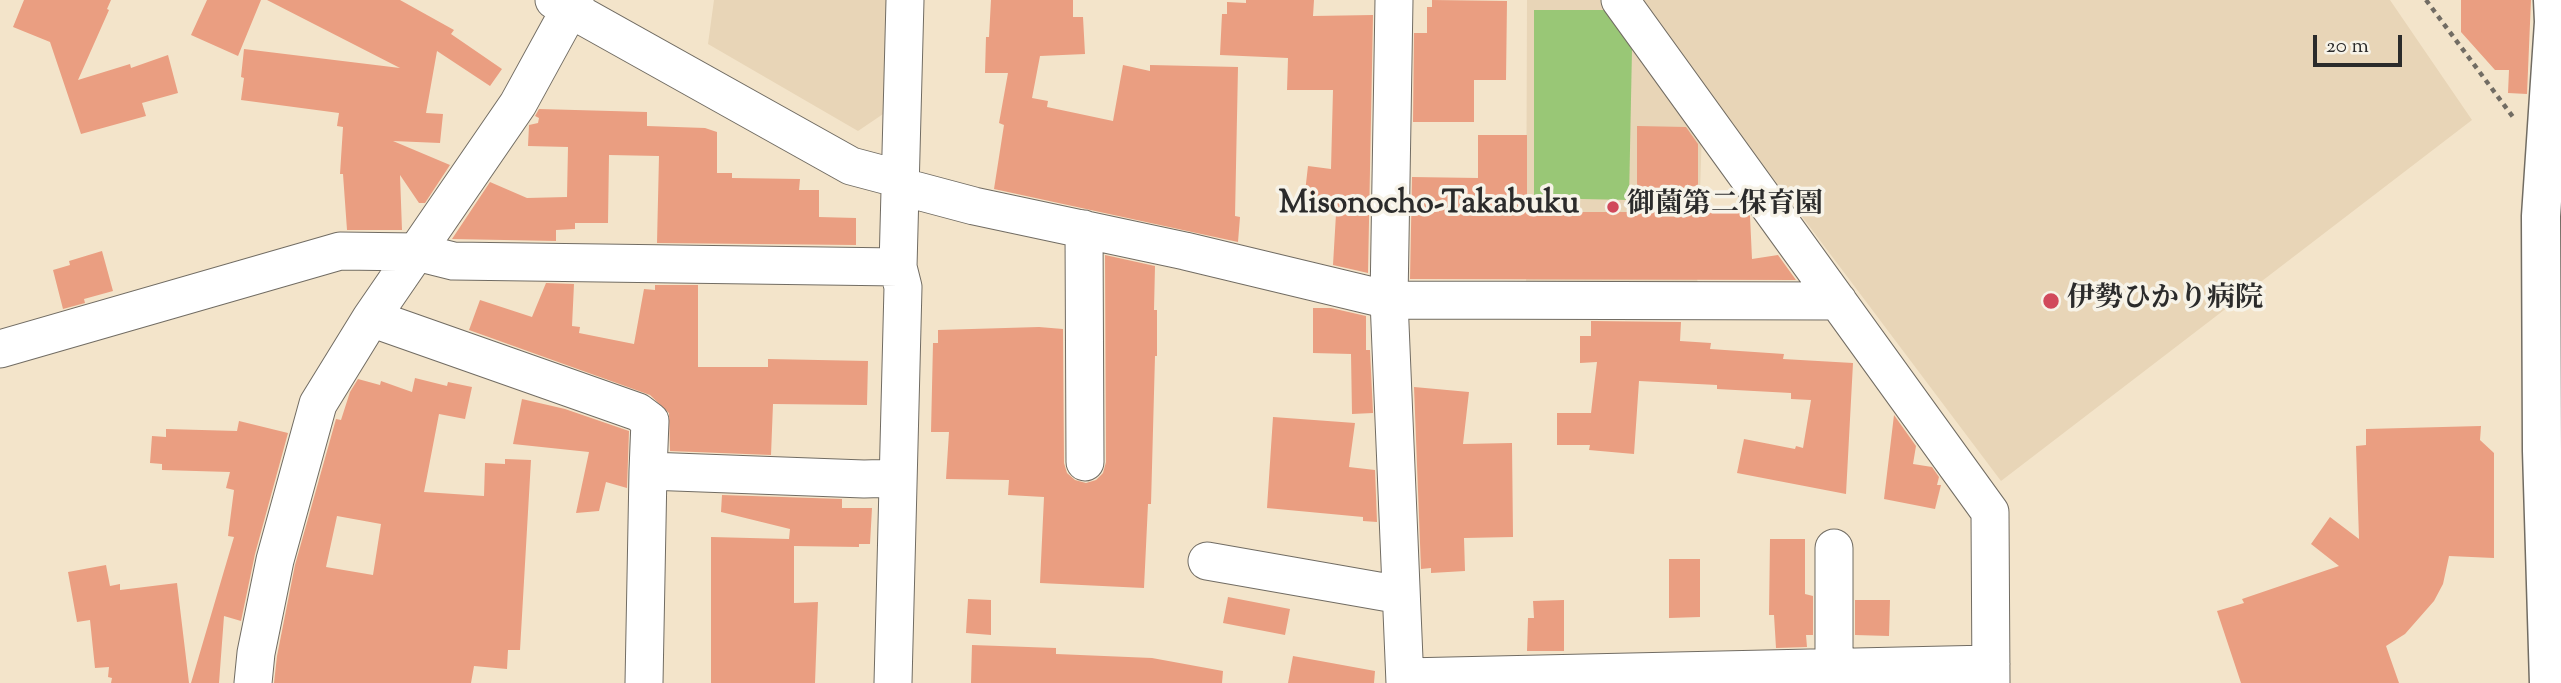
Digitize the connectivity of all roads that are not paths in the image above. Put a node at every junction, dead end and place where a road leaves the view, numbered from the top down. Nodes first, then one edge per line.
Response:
1 (905, 0) edge
2 (1394, 0) edge
3 (1620, 0) edge
4 (2553, 0) edge
5 (566, 3) edge
6 (900, 182) junction
7 (1084, 229) junction
8 (417, 252) junction
9 (898, 267) junction
10 (1389, 300) junction
11 (1838, 300) junction
12 (2551, 314) edge
13 (371, 318) junction
14 (0, 349) edge
15 (1085, 462) dead end
16 (648, 471) junction
17 (881, 479) junction
18 (1834, 548) dead end
19 (1208, 561) dead end
20 (1401, 595) junction
21 (1834, 668) junction
22 (1991, 673) edge
23 (1405, 680) edge
24 (253, 683) edge
25 (644, 683) edge
26 (893, 683) edge
27 (2549, 683) edge

1 - 6 street
2 - 10 street
3 - 11 street
4 - 12 main road
5 - 6 street
5 - 8 street
6 - 7 street
6 - 9 street
7 - 10 street
7 - 15 street
8 - 9 street
8 - 13 street
8 - 14 street
9 - 17 street
10 - 11 street
10 - 20 street
11 - 22 street
12 - 27 main road
13 - 16 street
13 - 24 street
16 - 17 street
16 - 25 street
17 - 26 street
18 - 21 street
19 - 20 street
20 - 23 street
21 - 22 street
21 - 23 street

